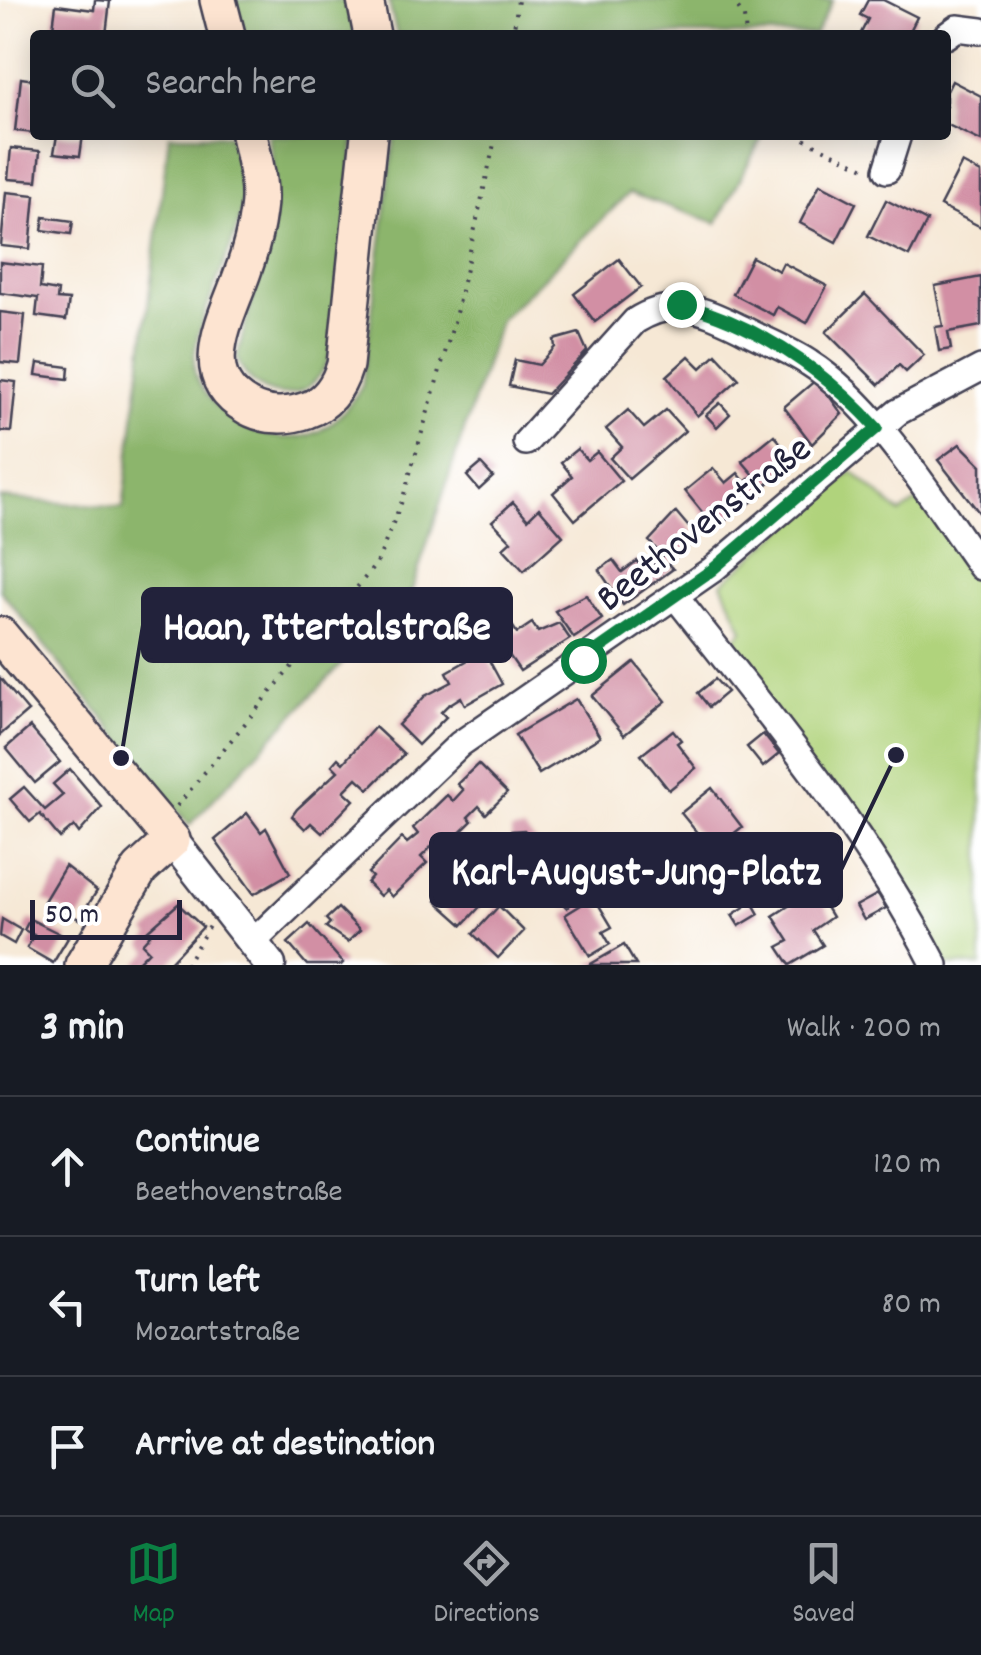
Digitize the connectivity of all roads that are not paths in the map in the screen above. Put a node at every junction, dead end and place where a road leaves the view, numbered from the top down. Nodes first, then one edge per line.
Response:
1 (218, 0) edge
2 (366, 0) edge
3 (226, 30) edge
4 (371, 30) edge
5 (981, 30) edge
6 (951, 32) edge
7 (251, 140) edge
8 (368, 140) edge
9 (896, 140) edge
10 (887, 170) road end
11 (981, 368) edge
12 (877, 428) junction
13 (526, 442) dead end
14 (981, 567) edge
15 (676, 598) junction
16 (0, 635) edge
17 (166, 832) junction
18 (261, 954) edge
19 (84, 965) edge
20 (935, 965) edge

1 - 3 main road
2 - 4 main road
5 - 6 street
7 - 8 main road
9 - 10 street
11 - 12 street, Beethovenstraße
12 - 13 street
12 - 14 street
12 - 15 street, Beethovenstraße
15 - 18 street, Beethovenstraße
15 - 20 street
16 - 17 main road
17 - 18 street
17 - 19 main road

